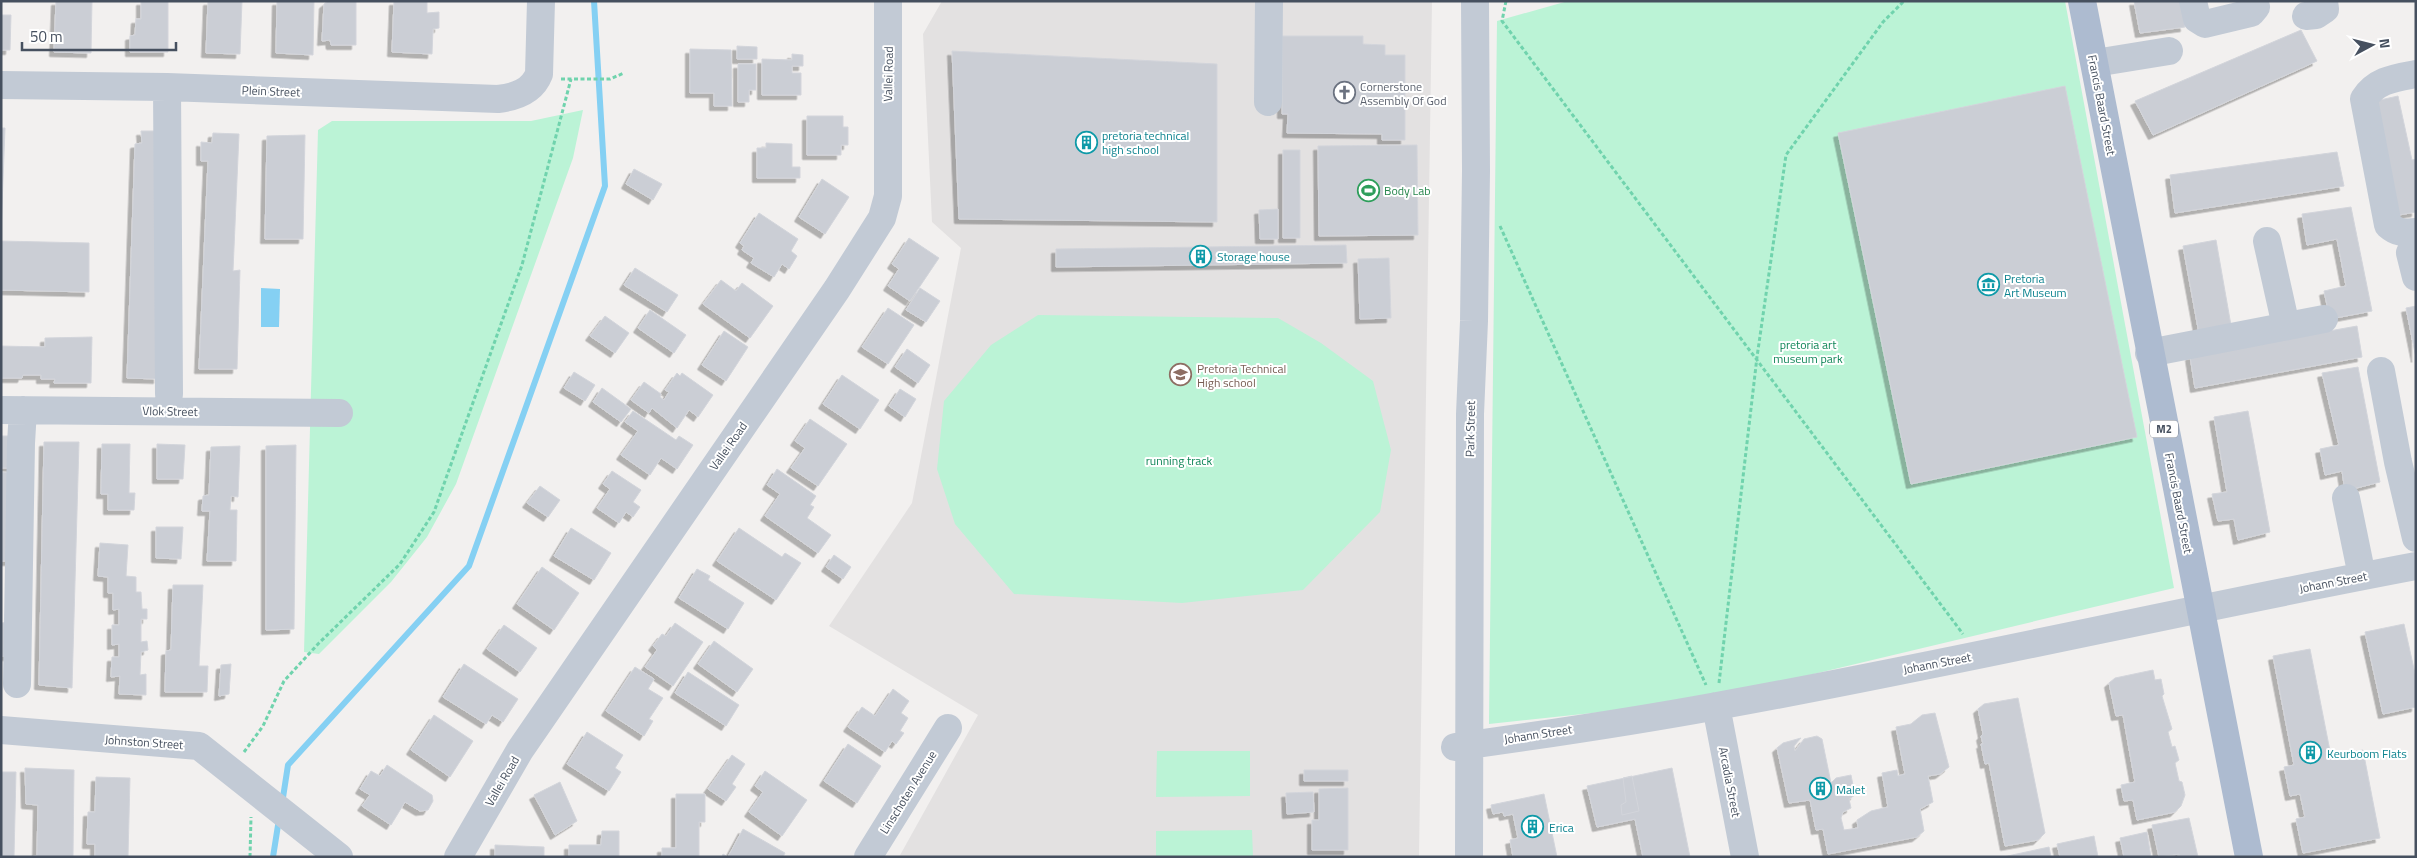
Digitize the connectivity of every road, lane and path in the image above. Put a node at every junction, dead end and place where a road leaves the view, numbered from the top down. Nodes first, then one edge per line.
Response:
1 (541, 1) edge
2 (888, 1) edge
3 (1269, 1) edge
4 (1459, 1) edge
5 (1475, 1) edge
6 (1506, 1) edge
7 (1904, 1) edge
8 (2082, 1) edge
9 (2193, 1) edge
10 (2254, 1) edge
11 (2168, 51) dead end
12 (2095, 64) junction
13 (624, 73) dead end
14 (2416, 74) edge
15 (577, 78) dead end
16 (571, 79) dead end
17 (1, 85) edge
18 (166, 87) junction
19 (1268, 102) dead end
20 (1496, 217) dead end
21 (2416, 232) edge
22 (2267, 241) dead end
23 (2416, 247) edge
24 (2416, 277) edge
25 (2324, 319) dead end
26 (2286, 326) junction
27 (2149, 353) junction
28 (1757, 357) junction
29 (2381, 371) dead end
30 (169, 394) dead end
31 (12, 410) edge
32 (339, 413) dead end
33 (2346, 498) dead end
34 (2416, 538) edge
35 (2416, 566) edge
36 (2362, 576) junction
37 (2199, 608) junction
38 (1966, 638) dead end
39 (17, 684) dead end
40 (1716, 706) junction
41 (948, 728) dead end
42 (1, 730) edge
43 (1463, 746) junction
44 (230, 770) junction
45 (255, 790) junction
46 (250, 857) edge
47 (339, 857) edge
48 (458, 857) edge
49 (868, 857) edge
50 (1454, 857) edge
51 (1469, 857) edge
52 (1745, 857) edge
53 (2249, 857) edge

1 - 18 street, Plein Street
2 - 48 street, Vallei Road
3 - 19 street
4 - 43 street, Park Street
5 - 43 street, Park Street
6 - 28 path
7 - 28 path
8 - 12 main road, Francis Baard Street / M2
9 - 10 street
11 - 12 street
12 - 27 main road, Francis Baard Street / M2
13 - 15 path
14 - 21 street
16 - 44 path
17 - 18 street, Plein Street
18 - 30 street
20 - 40 path
22 - 26 street
23 - 24 street
25 - 26 street
26 - 27 street
27 - 37 main road, Francis Baard Street / M2
28 - 38 path
28 - 40 path
29 - 34 street
31 - 32 street, Vlok Street
31 - 39 street
33 - 36 street
35 - 36 street, Johann Street
36 - 37 street, Johann Street
37 - 40 street, Johann Street
37 - 53 main road, Francis Baard Street / M2
40 - 43 street, Johann Street
40 - 52 street, Arcadia Street
41 - 49 street, Linschoten Avenue
42 - 44 street, Johnston Street
43 - 50 street, Park Street
43 - 51 street, Park Street
44 - 45 street, Johnston Street
45 - 46 path
45 - 47 street, Johnston Street

